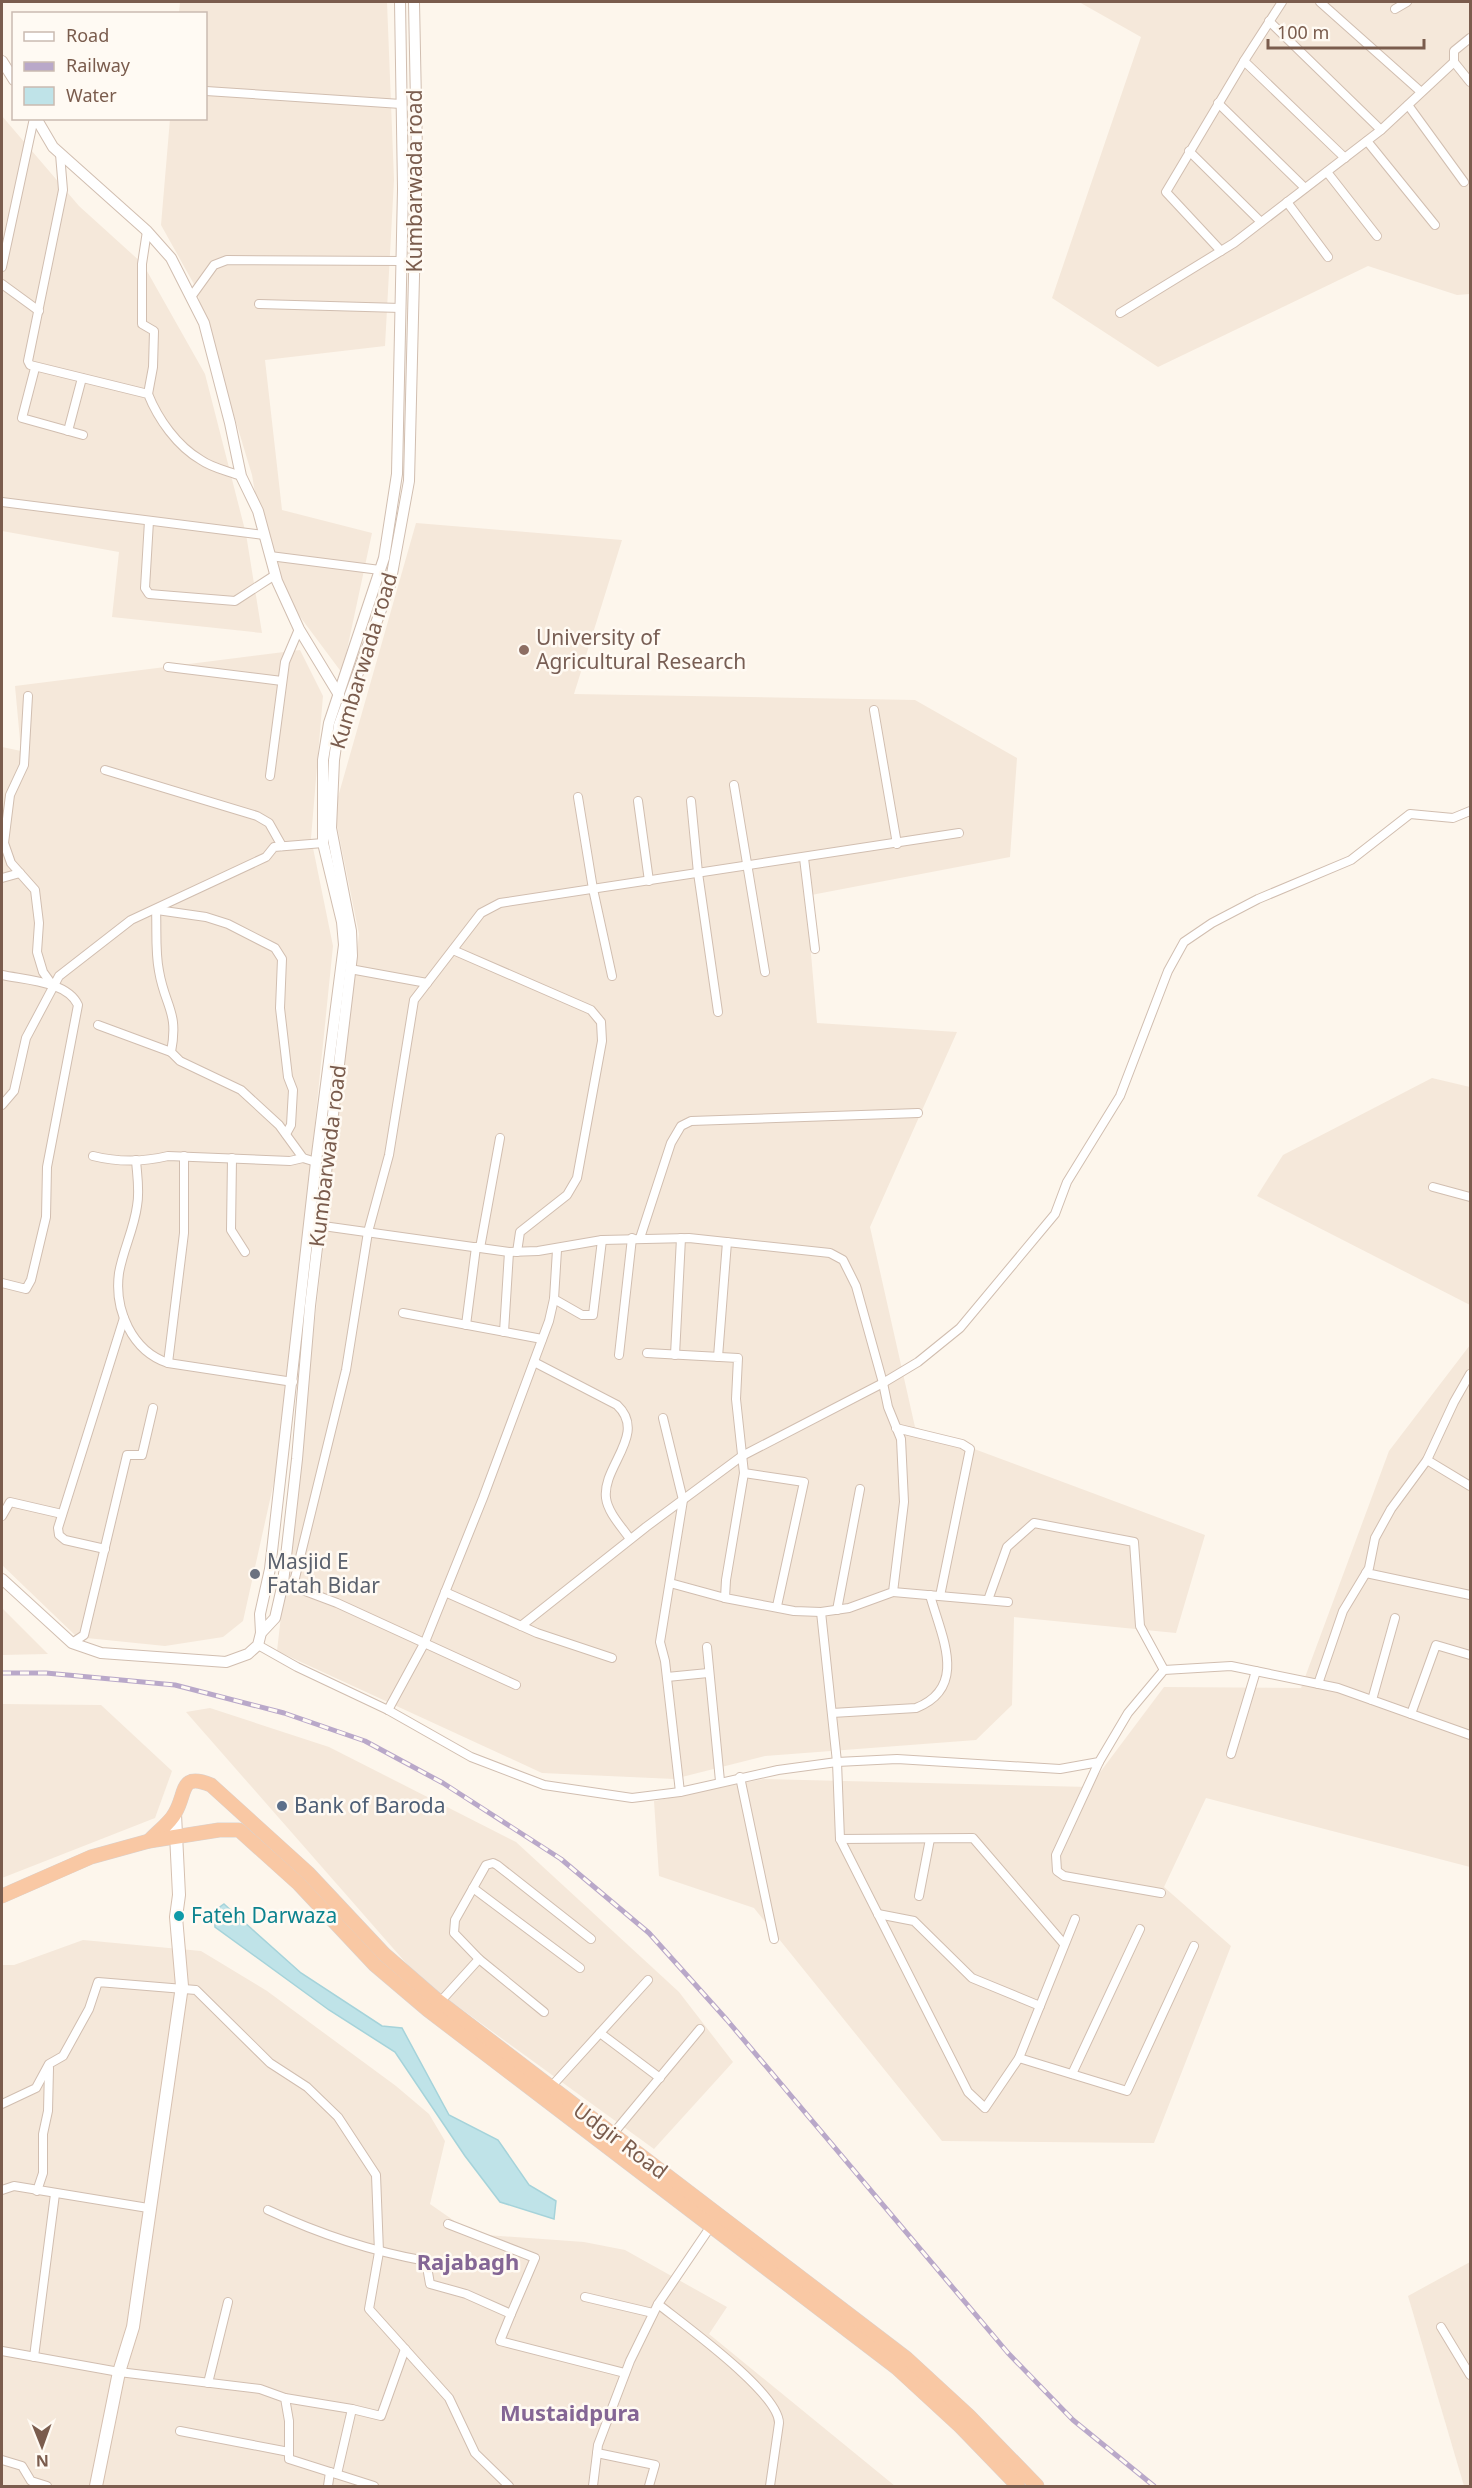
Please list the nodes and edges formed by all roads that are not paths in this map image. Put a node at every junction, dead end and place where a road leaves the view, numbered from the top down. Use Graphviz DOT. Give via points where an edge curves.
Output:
graph roads {
  1 [pos="400,2"];
  2 [pos="414,2"];
  3 [pos="1282,2"];
  4 [pos="1320,2"];
  5 [pos="1407,2"];
  6 [pos="1395,9"];
  7 [pos="1269,21"];
  8 [pos="1470,38"];
  9 [pos="2,61"];
  10 [pos="1244,62"];
  11 [pos="1455,62"];
  12 [pos="12,77"];
  13 [pos="1470,82"];
  14 [pos="207,91"];
  15 [pos="1420,91"];
  16 [pos="1218,103"];
  17 [pos="401,104"];
  18 [pos="1408,105"];
  19 [pos="35,120"];
  20 [pos="36,120"];
  21 [pos="1381,130"];
  22 [pos="1367,141"];
  23 [pos="1190,151"];
  24 [pos="60,154"];
  25 [pos="1344,158"];
  26 [pos="1327,172"];
  27 [pos="1464,182"];
  28 [pos="1305,188"];
  29 [pos="1287,202"];
  30 [pos="1261,222"];
  31 [pos="1435,225"];
  32 [pos="147,231"];
  33 [pos="1377,236"];
  34 [pos="1221,250"];
  35 [pos="1328,257"];
  36 [pos="402,261"];
  37 [pos="2,267"];
  38 [pos="2,284"];
  39 [pos="191,297"];
  40 [pos="259,304"];
  41 [pos="401,308"];
  42 [pos="39,311"];
  43 [pos="1120,313"];
  44 [pos="34,368"];
  45 [pos="82,378"];
  46 [pos="148,394"];
  47 [pos="68,432"];
  48 [pos="82,435"];
  49 [pos="241,476"];
  50 [pos="2,502"];
  51 [pos="149,520"];
  52 [pos="264,535"];
  53 [pos="270,556"];
  54 [pos="380,570"];
  55 [pos="275,575"];
  56 [pos="299,628"];
  57 [pos="168,667"];
  58 [pos="282,681"];
  59 [pos="339,695"];
  60 [pos="28,696"];
  61 [pos="874,710"];
  62 [pos="105,770"];
  63 [pos="270,776"];
  64 [pos="734,785"];
  65 [pos="578,797"];
  66 [pos="638,801"];
  67 [pos="691,801"];
  68 [pos="1470,811"];
  69 [pos="959,833"];
  70 [pos="323,843"];
  71 [pos="897,844"];
  72 [pos="282,846"];
  73 [pos="804,858"];
  74 [pos="748,866"];
  75 [pos="21,873"];
  76 [pos="698,873"];
  77 [pos="2,878"];
  78 [pos="649,881"];
  79 [pos="593,889"];
  80 [pos="156,910"];
  81 [pos="453,950"];
  82 [pos="815,950"];
  83 [pos="350,969"];
  84 [pos="765,972"];
  85 [pos="2,975"];
  86 [pos="612,976"];
  87 [pos="427,983"];
  88 [pos="54,986"];
  89 [pos="718,1012"];
  90 [pos="98,1025"];
  91 [pos="171,1052"];
  92 [pos="2,1105"];
  93 [pos="918,1113"];
  94 [pos="286,1134"];
  95 [pos="500,1138"];
  96 [pos="93,1156"];
  97 [pos="184,1156"];
  98 [pos="232,1158"];
  99 [pos="303,1158"];
  100 [pos="136,1160"];
  101 [pos="316,1162"];
  102 [pos="1433,1187"];
  103 [pos="1470,1197"];
  104 [pos="315,1225"];
  105 [pos="368,1232"];
  106 [pos="636,1238"];
  107 [pos="681,1238"];
  108 [pos="602,1240"];
  109 [pos="728,1242"];
  110 [pos="478,1247"];
  111 [pos="557,1250"];
  112 [pos="245,1252"];
  113 [pos="513,1252"];
  114 [pos="2,1282"];
  115 [pos="554,1299"];
  116 [pos="403,1313"];
  117 [pos="124,1317"];
  118 [pos="466,1325"];
  119 [pos="504,1332"];
  120 [pos="542,1340"];
  121 [pos="646,1353"];
  122 [pos="619,1355"];
  123 [pos="675,1355"];
  124 [pos="718,1357"];
  125 [pos="534,1362"];
  126 [pos="168,1363"];
  127 [pos="1470,1374"];
  128 [pos="293,1382"];
  129 [pos="883,1383"];
  130 [pos="153,1408"];
  131 [pos="663,1418"];
  132 [pos="896,1428"];
  133 [pos="742,1456"];
  134 [pos="1427,1460"];
  135 [pos="744,1473"];
  136 [pos="1470,1486"];
  137 [pos="860,1489"];
  138 [pos="683,1500"];
  139 [pos="62,1514"];
  140 [pos="2,1516"];
  141 [pos="630,1539"];
  142 [pos="105,1549"];
  143 [pos="1366,1573"];
  144 [pos="2,1579"];
  145 [pos="670,1583"];
  146 [pos="288,1585"];
  147 [pos="445,1592"];
  148 [pos="893,1592"];
  149 [pos="930,1595"];
  150 [pos="1470,1595"];
  151 [pos="940,1596"];
  152 [pos="725,1598"];
  153 [pos="988,1600"];
  154 [pos="1008,1602"];
  155 [pos="777,1606"];
  156 [pos="837,1610"];
  157 [pos="821,1612"];
  158 [pos="1395,1618"];
  159 [pos="521,1626"];
  160 [pos="261,1633"];
  161 [pos="425,1642"];
  162 [pos="72,1643"];
  163 [pos="258,1645"];
  164 [pos="707,1647"];
  165 [pos="1470,1655"];
  166 [pos="612,1658"];
  167 [pos="1164,1670"];
  168 [pos="1256,1671"];
  169 [pos="708,1673"];
  170 [pos="667,1677"];
  171 [pos="1318,1684"];
  172 [pos="516,1685"];
  173 [pos="1372,1700"];
  174 [pos="388,1710"];
  175 [pos="832,1713"];
  176 [pos="1411,1714"];
  177 [pos="1470,1735"];
  178 [pos="1231,1754"];
  179 [pos="837,1762"];
  180 [pos="1099,1762"];
  181 [pos="740,1777"];
  182 [pos="720,1781"];
  183 [pos="680,1792"];
  184 [pos="175,1814"];
  185 [pos="176,1838"];
  186 [pos="840,1839"];
  187 [pos="930,1839"];
  188 [pos="148,1841"];
  189 [pos="473,1888"];
  190 [pos="1161,1893"];
  191 [pos="2,1896"];
  192 [pos="919,1896"];
  193 [pos="878,1914"];
  194 [pos="1075,1920"];
  195 [pos="1140,1929"];
  196 [pos="591,1939"];
  197 [pos="774,1939"];
  198 [pos="1064,1944"];
  199 [pos="1194,1946"];
  200 [pos="479,1959"];
  201 [pos="580,1968"];
  202 [pos="648,1980"];
  203 [pos="182,1986"];
  204 [pos="440,2002"];
  205 [pos="1040,2006"];
  206 [pos="544,2012"];
  207 [pos="700,2029"];
  208 [pos="600,2033"];
  209 [pos="1019,2058"];
  210 [pos="49,2064"];
  211 [pos="1072,2074"];
  212 [pos="660,2078"];
  213 [pos="550,2088"];
  214 [pos="2,2104"];
  215 [pos="612,2135"];
  216 [pos="2,2190"];
  217 [pos="37,2191"];
  218 [pos="55,2194"];
  219 [pos="148,2208"];
  220 [pos="268,2210"];
  221 [pos="719,2216"];
  222 [pos="447,2224"];
  223 [pos="709,2227"];
  224 [pos="378,2252"];
  225 [pos="585,2298"];
  226 [pos="228,2302"];
  227 [pos="658,2304"];
  228 [pos="653,2313"];
  229 [pos="511,2314"];
  230 [pos="1441,2327"];
  231 [pos="405,2349"];
  232 [pos="2,2351"];
  233 [pos="34,2357"];
  234 [pos="119,2372"];
  235 [pos="625,2373"];
  236 [pos="1470,2375"];
  237 [pos="208,2383"];
  238 [pos="285,2397"];
  239 [pos="352,2409"];
  240 [pos="180,2431"];
  241 [pos="289,2452"];
  242 [pos="597,2453"];
  243 [pos="2,2460"];
  244 [pos="333,2473"];
  245 [pos="47,2487"];
  246 [pos="96,2487"];
  247 [pos="328,2487"];
  248 [pos="374,2487"];
  249 [pos="509,2487"];
  250 [pos="593,2487"];
  251 [pos="649,2487"];
  252 [pos="770,2487"];
  253 [pos="1018,2487"];
  254 [pos="1037,2487"];
  1 -- 17 [label="street, Kumbarwada road"];
  2 -- 83 [label="street, Kumbarwada road" via="417,154 409,481 390,585 339,725 334,759 331,828 352,940"];
  3 -- 7 [label="street"];
  4 -- 15 [label="street"];
  5 -- 6 [label="street"];
  7 -- 10 [label="street"];
  7 -- 21 [label="street"];
  8 -- 11 [label="street" via="1454,51"];
  9 -- 12 [label="street"];
  10 -- 16 [label="street"];
  10 -- 25 [label="street"];
  11 -- 13 [label="street"];
  11 -- 15 [label="street"];
  14 -- 17 [label="street"];
  15 -- 18 [label="street"];
  16 -- 23 [label="street"];
  16 -- 28 [label="street"];
  17 -- 36 [label="street, Kumbarwada road"];
  18 -- 21 [label="street"];
  18 -- 27 [label="street"];
  19 -- 37 [label="street"];
  20 -- 24 [label="street"];
  21 -- 22 [label="street"];
  22 -- 25 [label="street"];
  22 -- 31 [label="street"];
  23 -- 30 [label="street"];
  23 -- 34 [label="street" via="1166,192"];
  24 -- 32 [label="street"];
  24 -- 42 [label="street" via="63,190"];
  25 -- 26 [label="street"];
  26 -- 28 [label="street"];
  26 -- 33 [label="street"];
  28 -- 29 [label="street"];
  29 -- 30 [label="street"];
  29 -- 35 [label="street"];
  30 -- 34 [label="street"];
  32 -- 39 [label="street" via="171,258"];
  32 -- 46 [label="street" via="142,264 142,324 154,331"];
  34 -- 43 [label="street"];
  36 -- 39 [label="street" via="227,260 214,265"];
  36 -- 41 [label="street, Kumbarwada road"];
  38 -- 42 [label="street"];
  39 -- 49 [label="street" via="204,323"];
  40 -- 41 [label="street"];
  41 -- 54 [label="street, Kumbarwada road" via="397,474"];
  42 -- 44 [label="street" via="28,361"];
  44 -- 45 [label="street"];
  44 -- 47 [label="street" via="22,418"];
  45 -- 46 [label="street"];
  45 -- 47 [label="street"];
  46 -- 49 [label="street" via="174,439 201,461"];
  47 -- 48 [label="street"];
  49 -- 52 [label="street" via="258,511"];
  50 -- 51 [label="street"];
  51 -- 52 [label="street"];
  51 -- 55 [label="street" via="148,594 235,602"];
  52 -- 53 [label="street"];
  53 -- 54 [label="street"];
  53 -- 55 [label="street"];
  54 -- 59 [label="street, Kumbarwada road"];
  55 -- 56 [label="street"];
  56 -- 58 [label="street" via="286,657"];
  56 -- 59 [label="street"];
  57 -- 58 [label="street"];
  58 -- 63 [label="street"];
  59 -- 70 [label="street, Kumbarwada road" via="329,723 323,760"];
  60 -- 75 [label="street" via="24,765 10,795 4,843 8,858"];
  61 -- 71 [label="street"];
  62 -- 72 [label="street" via="257,816 269,823"];
  64 -- 74 [label="street"];
  65 -- 79 [label="street"];
  66 -- 78 [label="street"];
  67 -- 76 [label="street"];
  68 -- 129 [label="street" via="1453,818 1409,814 1351,860 1258,899 1184,942 1167,971 1120,1096 1067,1182 1056,1214 960,1328 918,1362"];
  69 -- 71 [label="street"];
  70 -- 72 [label="street"];
  70 -- 101 [label="street, Kumbarwada road" via="344,938"];
  71 -- 73 [label="street"];
  72 -- 80 [label="street"];
  73 -- 74 [label="street"];
  73 -- 82 [label="street"];
  74 -- 76 [label="street"];
  74 -- 84 [label="street"];
  75 -- 77 [label="street"];
  75 -- 88 [label="street" via="37,896 37,952 43,972"];
  76 -- 78 [label="street"];
  76 -- 89 [label="street"];
  78 -- 79 [label="street"];
  79 -- 81 [label="street" via="493,905 481,913"];
  79 -- 86 [label="street"];
  80 -- 88 [label="street" via="120,927 59,976"];
  80 -- 91 [label="street" via="159,972 174,1016"];
  80 -- 94 [label="street" via="213,919 275,948 282,959 280,1008 293,1090 291,1125"];
  81 -- 87 [label="street"];
  81 -- 113 [label="street" via="591,1010 601,1022 602,1041 577,1178 567,1196 520,1232"];
  83 -- 87 [label="street"];
  83 -- 104 [label="street, Kumbarwada road"];
  85 -- 88 [label="street"];
  87 -- 105 [label="street" via="414,1000 389,1155"];
  88 -- 92 [label="street" via="26,1038 14,1090"];
  88 -- 114 [label="street" via="74,998 78,1005 47,1167 46,1217 29,1285 26,1289"];
  90 -- 91 [label="street"];
  91 -- 94 [label="street" via="180,1061 241,1090"];
  93 -- 106 [label="street" via="691,1121 675,1134"];
  94 -- 99 [label="street"];
  95 -- 110 [label="street"];
  96 -- 100 [label="street"];
  97 -- 98 [label="street"];
  97 -- 100 [label="street"];
  97 -- 126 [label="street" via="184,1233"];
  98 -- 99 [label="street"];
  98 -- 112 [label="street" via="231,1230"];
  99 -- 101 [label="street"];
  100 -- 117 [label="street" via="138,1204 119,1281"];
  101 -- 104 [label="street, Kumbarwada road"];
  102 -- 103 [label="street"];
  104 -- 105 [label="street"];
  104 -- 128 [label="street, Kumbarwada road"];
  104 -- 146 [label="street, Kumbarwada road"];
  105 -- 110 [label="street"];
  105 -- 146 [label="street" via="346,1370"];
  106 -- 107 [label="street"];
  106 -- 108 [label="street"];
  106 -- 122 [label="street"];
  107 -- 109 [label="street"];
  107 -- 123 [label="street"];
  108 -- 111 [label="street"];
  108 -- 115 [label="street" via="593,1315 582,1315"];
  109 -- 124 [label="street"];
  109 -- 129 [label="street" via="830,1253 843,1260 855,1286"];
  110 -- 113 [label="street"];
  110 -- 118 [label="street"];
  111 -- 113 [label="street"];
  111 -- 115 [label="street"];
  113 -- 119 [label="street"];
  115 -- 120 [label="street"];
  116 -- 118 [label="street"];
  117 -- 126 [label="street" via="133,1338"];
  117 -- 139 [label="street"];
  118 -- 119 [label="street"];
  119 -- 120 [label="street"];
  120 -- 125 [label="street"];
  121 -- 123 [label="street"];
  123 -- 124 [label="street"];
  124 -- 133 [label="street" via="738,1358 736,1399"];
  125 -- 141 [label="street" via="617,1405 625,1414 628,1434 606,1499"];
  125 -- 147 [label="street"];
  126 -- 128 [label="street"];
  127 -- 134 [label="street"];
  128 -- 160 [label="street, Kumbarwada road" via="270,1569 260,1614"];
  129 -- 132 [label="street"];
  129 -- 133 [label="street"];
  130 -- 142 [label="street" via="142,1455 128,1455"];
  131 -- 138 [label="street"];
  132 -- 148 [label="street" via="904,1502"];
  132 -- 151 [label="street" via="970,1449"];
  133 -- 135 [label="street"];
  133 -- 138 [label="street"];
  134 -- 136 [label="street"];
  134 -- 143 [label="street" via="1375,1538"];
  135 -- 152 [label="street"];
  135 -- 155 [label="street" via="804,1482"];
  137 -- 156 [label="street"];
  138 -- 141 [label="street"];
  138 -- 145 [label="street"];
  139 -- 140 [label="street" via="10,1502"];
  139 -- 142 [label="street" via="58,1535"];
  141 -- 159 [label="street"];
  142 -- 162 [label="street" via="84,1635"];
  143 -- 150 [label="street"];
  143 -- 171 [label="street" via="1343,1611"];
  144 -- 162 [label="street"];
  145 -- 152 [label="street"];
  145 -- 170 [label="street" via="660,1642"];
  146 -- 160 [label="street, Kumbarwada road" via="275,1618"];
  146 -- 161 [label="street"];
  147 -- 159 [label="street"];
  147 -- 161 [label="street"];
  148 -- 149 [label="street"];
  148 -- 156 [label="street"];
  149 -- 151 [label="street"];
  149 -- 175 [label="street" via="948,1667 947,1681 940,1694 929,1703 909,1709"];
  151 -- 153 [label="street"];
  152 -- 155 [label="street"];
  153 -- 154 [label="street"];
  153 -- 167 [label="street" via="1007,1547 1034,1523 1134,1542 1140,1626"];
  155 -- 157 [label="street"];
  156 -- 157 [label="street"];
  157 -- 175 [label="street"];
  158 -- 173 [label="street"];
  159 -- 166 [label="street"];
  160 -- 163 [label="street, Kumbarwada road"];
  161 -- 172 [label="street"];
  161 -- 174 [label="street"];
  162 -- 163 [label="street" via="101,1653 226,1662 248,1654"];
  163 -- 174 [label="street"];
  164 -- 169 [label="street"];
  165 -- 176 [label="street" via="1436,1645"];
  167 -- 168 [label="street" via="1231,1666"];
  167 -- 180 [label="street" via="1128,1713"];
  168 -- 171 [label="street"];
  168 -- 178 [label="street"];
  169 -- 170 [label="street"];
  169 -- 182 [label="street"];
  170 -- 183 [label="street"];
  171 -- 173 [label="street"];
  173 -- 176 [label="street"];
  174 -- 183 [label="street" via="471,1757 544,1785 632,1798"];
  175 -- 179 [label="street"];
  176 -- 177 [label="street"];
  179 -- 180 [label="street" via="897,1759 1060,1769"];
  179 -- 181 [label="street"];
  179 -- 186 [label="street"];
  180 -- 190 [label="street" via="1056,1856 1057,1871 1064,1876"];
  181 -- 182 [label="street"];
  181 -- 197 [label="street"];
  182 -- 183 [label="street"];
  184 -- 185 [label="main road"];
  184 -- 188 [label="highway"];
  184 -- 204 [label="highway, Udgir Road" via="183,1788 189,1782 211,1785 308,1873 384,1954"];
  185 -- 188 [label="highway"];
  185 -- 203 [label="main road" via="176,1917"];
  185 -- 223 [label="highway, Udgir Road" via="229,1829 246,1835 299,1884 375,1965 428,2010"];
  186 -- 187 [label="street"];
  186 -- 193 [label="street"];
  187 -- 192 [label="street"];
  187 -- 198 [label="street" via="973,1838"];
  188 -- 191 [label="highway" via="91,1857"];
  189 -- 196 [label="street" via="486,1865 493,1863"];
  189 -- 200 [label="street" via="455,1920 454,1933"];
  189 -- 201 [label="street"];
  193 -- 205 [label="street" via="914,1921 972,1978"];
  193 -- 209 [label="street" via="968,2092 986,2108"];
  194 -- 198 [label="street"];
  195 -- 211 [label="street"];
  198 -- 205 [label="street"];
  199 -- 211 [label="street" via="1127,2091"];
  200 -- 204 [label="street"];
  200 -- 206 [label="street"];
  202 -- 208 [label="street"];
  203 -- 210 [label="street" via="98,1982 89,2009 63,2056"];
  203 -- 219 [label="main road"];
  203 -- 224 [label="street" via="196,1989 270,2063 307,2087 338,2117 376,2175"];
  204 -- 213 [label="highway, Udgir Road"];
  205 -- 209 [label="street"];
  207 -- 212 [label="street"];
  208 -- 212 [label="street"];
  208 -- 213 [label="street"];
  209 -- 211 [label="street"];
  210 -- 214 [label="street" via="36,2088"];
  210 -- 217 [label="street" via="43,2174"];
  212 -- 215 [label="street"];
  213 -- 215 [label="highway, Udgir Road"];
  215 -- 221 [label="highway, Udgir Road"];
  216 -- 217 [label="street" via="14,2186"];
  217 -- 218 [label="street"];
  218 -- 219 [label="street"];
  218 -- 233 [label="street"];
  219 -- 234 [label="main road" via="133,2327"];
  220 -- 224 [label="street" via="306,2228"];
  221 -- 223 [label="street"];
  221 -- 254 [label="highway, Udgir Road" via="906,2358"];
  222 -- 229 [label="street" via="535,2258"];
  223 -- 227 [label="street"];
  223 -- 253 [label="highway, Udgir Road" via="897,2368"];
  224 -- 229 [label="street" via="426,2261 430,2284 466,2294"];
  224 -- 231 [label="street" via="369,2309"];
  225 -- 228 [label="street"];
  226 -- 237 [label="street"];
  227 -- 228 [label="street"];
  227 -- 252 [label="street" via="736,2366 778,2413"];
  228 -- 235 [label="street"];
  229 -- 235 [label="street" via="500,2341"];
  230 -- 236 [label="street"];
  231 -- 239 [label="street" via="381,2416"];
  231 -- 249 [label="street" via="449,2398 475,2452"];
  232 -- 233 [label="street"];
  233 -- 234 [label="street"];
  234 -- 237 [label="street"];
  234 -- 246 [label="main road"];
  235 -- 242 [label="street"];
  237 -- 238 [label="street" via="260,2389"];
  238 -- 239 [label="street"];
  238 -- 241 [label="street"];
  239 -- 244 [label="street"];
  240 -- 241 [label="street"];
  241 -- 244 [label="street" via="289,2459"];
  242 -- 250 [label="street"];
  242 -- 251 [label="street" via="655,2465"];
  243 -- 245 [label="street" via="22,2466 32,2481"];
  244 -- 247 [label="street"];
  244 -- 248 [label="street"];
}
